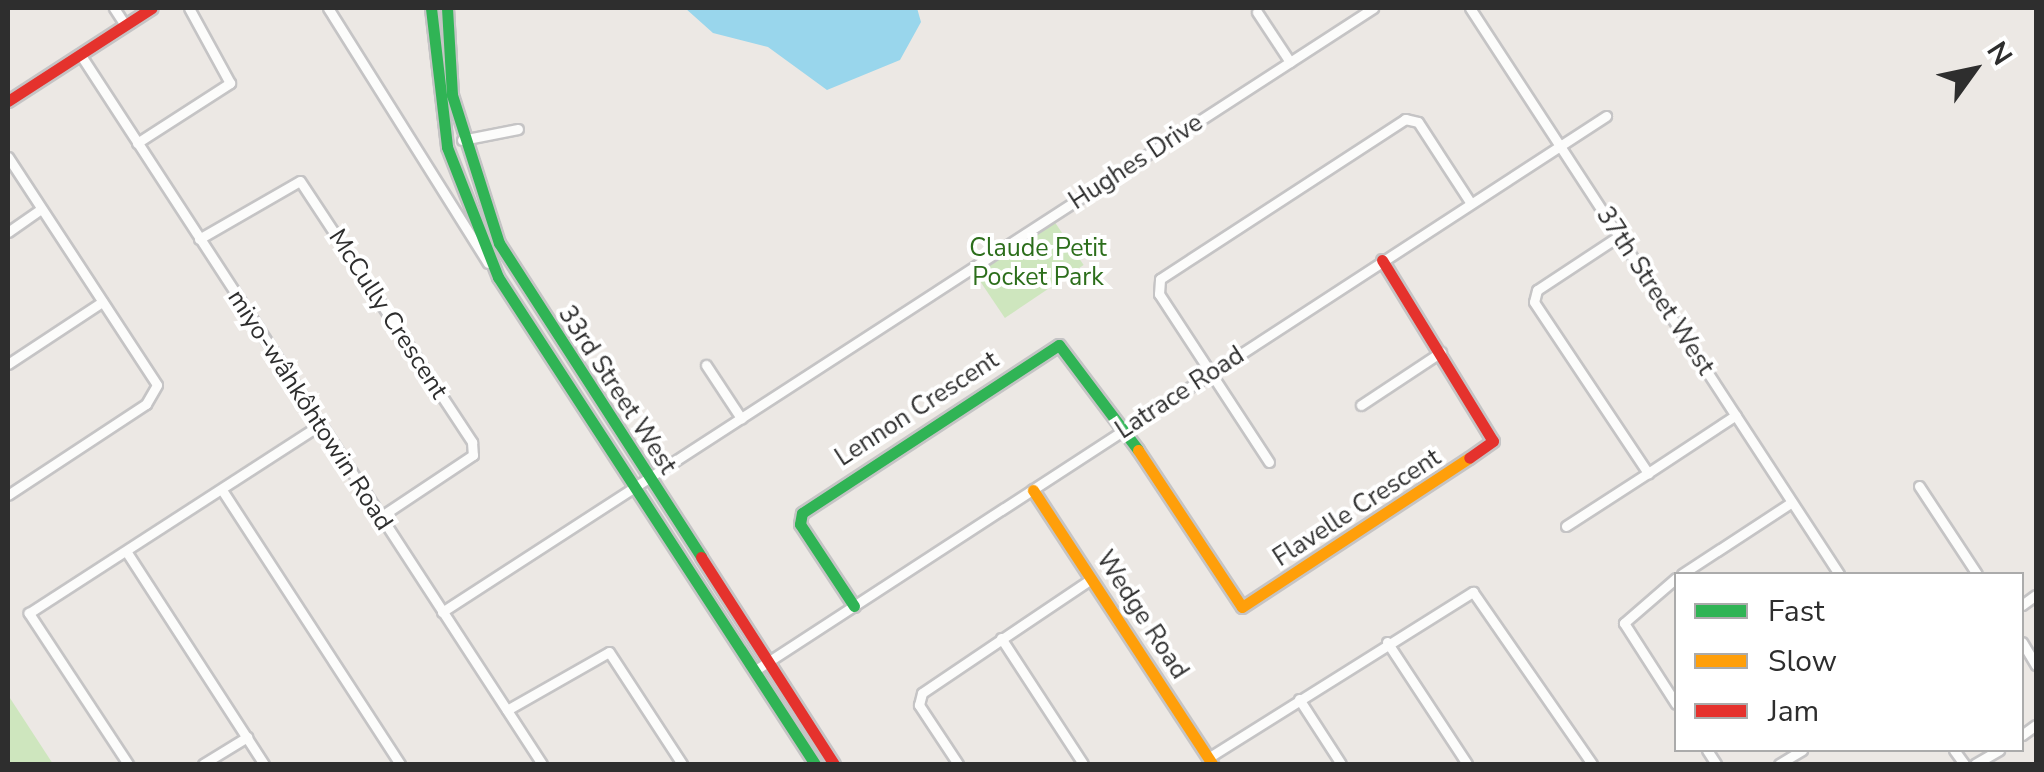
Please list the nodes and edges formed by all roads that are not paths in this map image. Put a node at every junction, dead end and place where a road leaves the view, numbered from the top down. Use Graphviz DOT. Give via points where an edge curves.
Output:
graph roads {
  1 [pos="114,8"];
  2 [pos="152,8"];
  3 [pos="189,8"];
  4 [pos="328,8"];
  5 [pos="431,8"];
  6 [pos="447,8"];
  7 [pos="1373,8"];
  8 [pos="1470,8"];
  9 [pos="1258,12"];
  10 [pos="125,24"];
  11 [pos="80,54"];
  12 [pos="1290,62"];
  13 [pos="8,101"];
  14 [pos="1606,116"];
  15 [pos="518,128"];
  16 [pos="462,140"];
  17 [pos="137,143"];
  18 [pos="1560,145"];
  19 [pos="8,157"];
  20 [pos="1470,202"];
  21 [pos="41,210"];
  22 [pos="8,232"];
  23 [pos="1619,236"];
  24 [pos="199,239"];
  25 [pos="1382,260"];
  26 [pos="498,277"];
  27 [pos="102,302"];
  28 [pos="1442,352"];
  29 [pos="8,364"];
  30 [pos="706,364"];
  31 [pos="1210,374"];
  32 [pos="1362,405"];
  33 [pos="1736,415"];
  34 [pos="741,418"];
  35 [pos="320,425"];
  36 [pos="1124,430"];
  37 [pos="1268,462"];
  38 [pos="1648,472"];
  39 [pos="642,482"];
  40 [pos="1920,486"];
  41 [pos="222,490"];
  42 [pos="1033,490"];
  43 [pos="8,494"];
  44 [pos="1792,502"];
  45 [pos="380,517"];
  46 [pos="1566,526"];
  47 [pos="126,551"];
  48 [pos="1685,572"];
  49 [pos="1838,572"];
  50 [pos="1976,572"];
  51 [pos="1092,579"];
  52 [pos="1674,580"];
  53 [pos="854,606"];
  54 [pos="442,612"];
  55 [pos="1001,638"];
  56 [pos="1387,642"];
  57 [pos="767,662"];
  58 [pos="754,671"];
  59 [pos="1299,699"];
  60 [pos="1674,701"];
  61 [pos="507,710"];
  62 [pos="246,737"];
  63 [pos="1210,761"];
  64 [pos="128,764"];
  65 [pos="204,764"];
  66 [pos="264,764"];
  67 [pos="400,764"];
  68 [pos="542,764"];
  69 [pos="682,764"];
  70 [pos="815,764"];
  71 [pos="834,764"];
  72 [pos="958,764"];
  73 [pos="1084,764"];
  74 [pos="1342,764"];
  75 [pos="1467,764"];
  76 [pos="1592,764"];
  1 -- 10 [label="street"];
  2 -- 10 [label="street"];
  3 -- 17 [label="street" via="230,83"];
  4 -- 26 [label="street, 33rd Street West"];
  5 -- 26 [label="street, 33rd Street West" via="447,147"];
  6 -- 16 [label="street, 33rd Street West"];
  7 -- 12 [label="street, Hughes Drive"];
  8 -- 18 [label="street, 37th Street West"];
  9 -- 12 [label="street"];
  10 -- 11 [label="street"];
  11 -- 13 [label="street"];
  11 -- 17 [label="street, miyo-wâhkôhtowin Road"];
  12 -- 34 [label="street, Hughes Drive"];
  14 -- 18 [label="street, Latrace Road"];
  15 -- 16 [label="street"];
  16 -- 39 [label="street, 33rd Street West" via="514,272"];
  17 -- 24 [label="street, miyo-wâhkôhtowin Road"];
  18 -- 20 [label="street, Latrace Road"];
  18 -- 23 [label="street, 37th Street West"];
  19 -- 21 [label="street"];
  20 -- 25 [label="street, Latrace Road"];
  20 -- 31 [label="street" via="1418,122 1405,119 1163,275 1159,294"];
  21 -- 22 [label="street"];
  21 -- 27 [label="street"];
  23 -- 33 [label="street, 37th Street West"];
  23 -- 38 [label="street" via="1538,290 1534,302"];
  24 -- 35 [label="street, miyo-wâhkôhtowin Road"];
  24 -- 45 [label="street, McCully Crescent" via="300,180 472,442 473,455"];
  25 -- 28 [label="street, Flavelle Crescent"];
  25 -- 31 [label="street, Latrace Road"];
  26 -- 39 [label="street, 33rd Street West"];
  27 -- 29 [label="street"];
  27 -- 43 [label="street" via="157,385 152,398"];
  28 -- 32 [label="street"];
  28 -- 36 [label="street, Flavelle Crescent" via="1491,426 1491,446 1248,606 1236,604"];
  30 -- 34 [label="street"];
  31 -- 36 [label="street, Latrace Road"];
  31 -- 37 [label="street"];
  33 -- 38 [label="street"];
  33 -- 44 [label="street, 37th Street West"];
  34 -- 39 [label="street, Hughes Drive"];
  35 -- 41 [label="street"];
  35 -- 45 [label="street, miyo-wâhkôhtowin Road"];
  36 -- 42 [label="street, Latrace Road"];
  36 -- 53 [label="street, Lennon Crescent" via="1074,354 1053,346 802,514 800,524"];
  38 -- 46 [label="street"];
  39 -- 54 [label="street, Hughes Drive"];
  39 -- 57 [label="street, 33rd Street West"];
  39 -- 58 [label="street, 33rd Street West"];
  40 -- 50 [label="street"];
  41 -- 47 [label="street"];
  41 -- 67 [label="street"];
  42 -- 51 [label="street, Wedge Road"];
  42 -- 53 [label="street, Latrace Road"];
  44 -- 48 [label="street"];
  44 -- 49 [label="street, 37th Street West"];
  45 -- 54 [label="street, miyo-wâhkôhtowin Road"];
  47 -- 62 [label="street"];
  47 -- 64 [label="street" via="28,613"];
  51 -- 55 [label="street"];
  51 -- 63 [label="street, Wedge Road"];
  52 -- 60 [label="street" via="1624,623"];
  53 -- 57 [label="street, Latrace Road"];
  54 -- 61 [label="street, miyo-wâhkôhtowin Road"];
  55 -- 72 [label="street" via="919,698"];
  55 -- 73 [label="street"];
  56 -- 59 [label="street"];
  56 -- 75 [label="street"];
  56 -- 76 [label="street" via="1473,592"];
  57 -- 58 [label="street, Latrace Road"];
  57 -- 71 [label="street, 33rd Street West"];
  58 -- 70 [label="street, 33rd Street West"];
  59 -- 63 [label="street"];
  59 -- 74 [label="street"];
  61 -- 68 [label="street, miyo-wâhkôhtowin Road"];
  61 -- 69 [label="street" via="609,652"];
  62 -- 65 [label="street"];
  62 -- 66 [label="street"];
}
